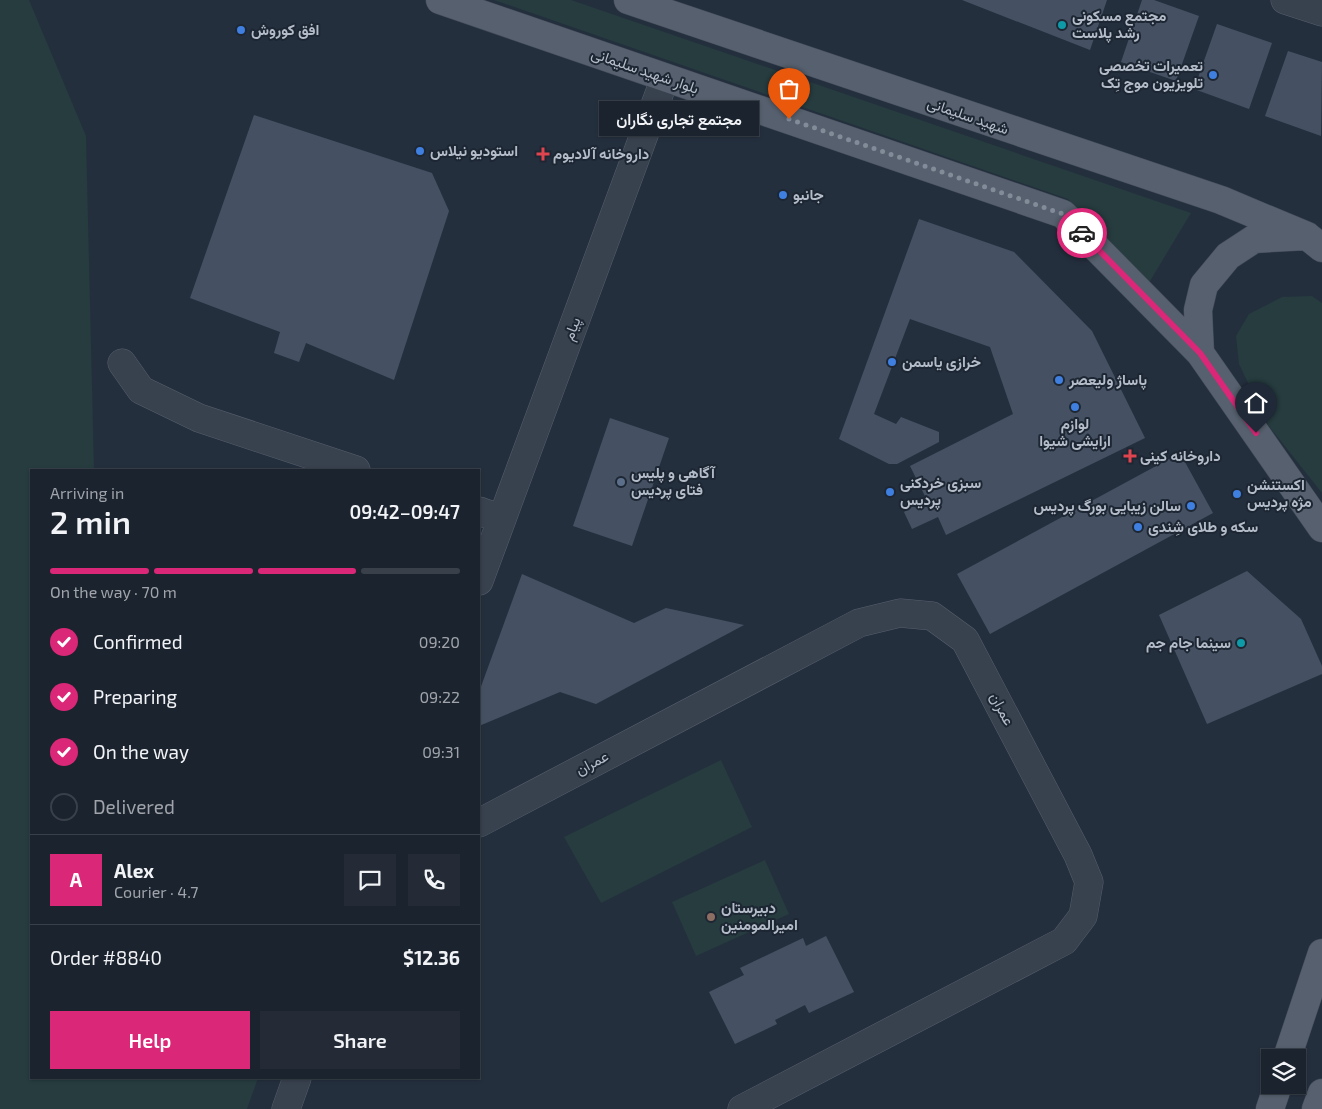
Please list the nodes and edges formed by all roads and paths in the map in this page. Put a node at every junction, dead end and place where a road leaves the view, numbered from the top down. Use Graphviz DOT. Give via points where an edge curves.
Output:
graph roads {
  1 [pos="440,0"];
  2 [pos="628,0"];
  3 [pos="1285,0"];
  4 [pos="1322,12"];
  5 [pos="665,78"];
  6 [pos="1314,242"];
  7 [pos="1200,353"];
  8 [pos="122,363"];
  9 [pos="353,469"];
  10 [pos="490,515"];
  11 [pos="1322,528"];
  12 [pos="480,575"];
  13 [pos="480,822"];
  14 [pos="1322,953"];
  15 [pos="1290,1049"];
  16 [pos="297,1079"];
  17 [pos="1322,1093"];
  18 [pos="1275,1094"];
  19 [pos="286,1109"];
  20 [pos="742,1109"];
  21 [pos="1270,1109"];
  22 [pos="1316,1109"];
  1 -- 5 [label="main road, بلوار شهید سلیمانی"];
  2 -- 6 [label="main road, شهید سلیمانی" via="1221,200"];
  3 -- 4 [label="street"];
  5 -- 7 [label="main road, بلوار شهید سلیمانی" via="1063,214"];
  5 -- 10 [label="street, پیام"];
  6 -- 7 [label="main road" via="1254,239 1228,256 1204,285 1198,310"];
  7 -- 11 [label="main road, بلوار شهید سلیمانی"];
  8 -- 9 [label="street" via="141,390 198,418"];
  10 -- 12 [label="street, پیام"];
  13 -- 20 [label="street, عمران" via="859,623 900,613 932,616 965,640 1078,855 1089,882 1083,916 1064,941"];
  14 -- 15 [label="main road"];
  16 -- 19 [label="street"];
  17 -- 22 [label="main road"];
  18 -- 21 [label="main road"];
}
